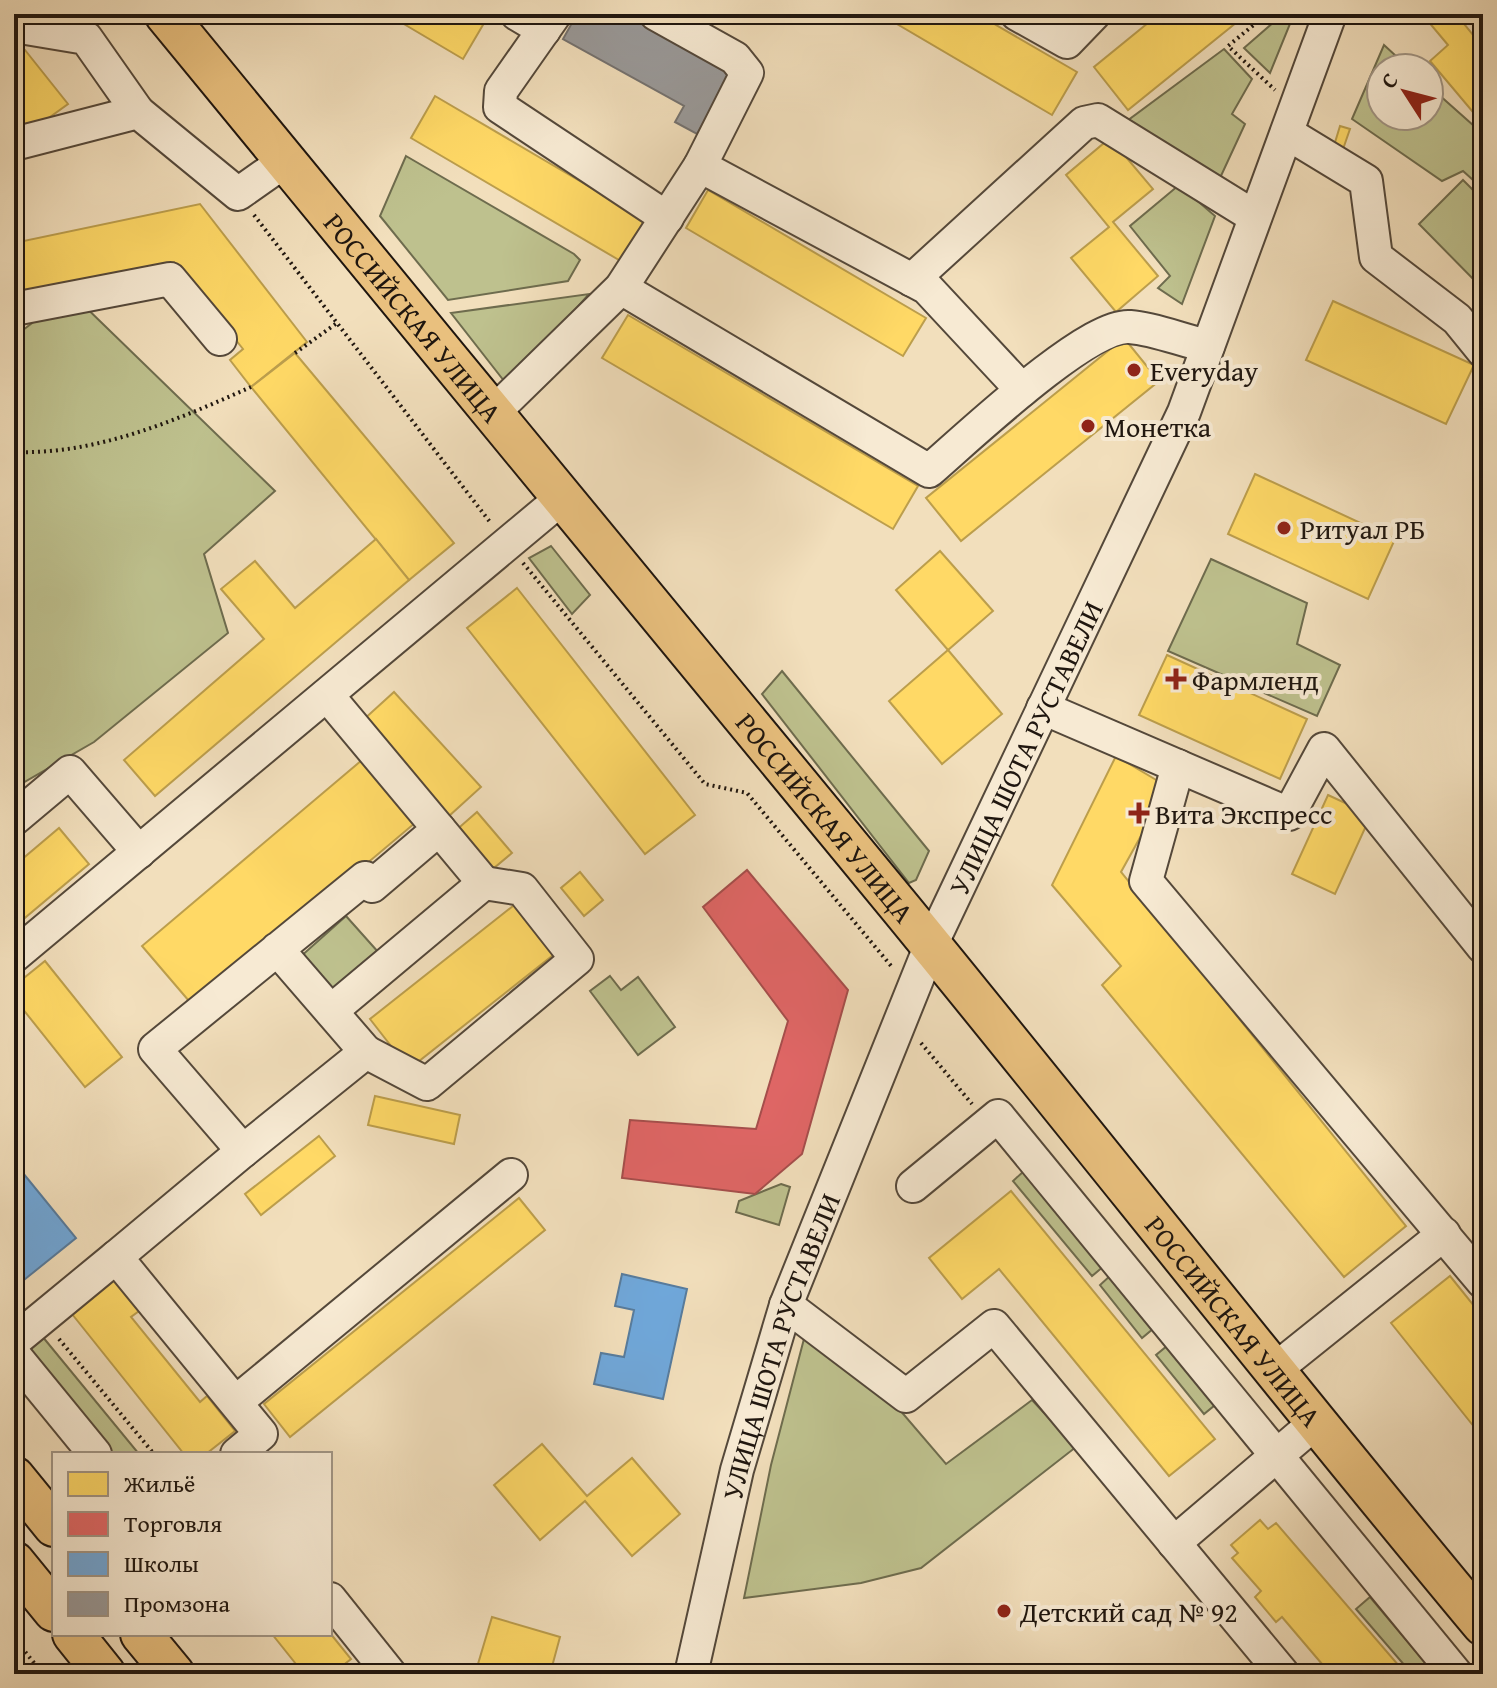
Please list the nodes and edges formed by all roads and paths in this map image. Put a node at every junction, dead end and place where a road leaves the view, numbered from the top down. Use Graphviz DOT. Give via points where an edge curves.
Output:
graph roads {
  1 [pos="165,14"];
  2 [pos="656,14"];
  3 [pos="1017,14"];
  4 [pos="1094,14"];
  5 [pos="1267,14"];
  6 [pos="1330,14"];
  7 [pos="538,19"];
  8 [pos="14,26"];
  9 [pos="1275,90"];
  10 [pos="138,112"];
  11 [pos="1287,133"];
  12 [pos="14,144"];
  13 [pos="285,161"];
  14 [pos="700,166"];
  15 [pos="238,194"];
  16 [pos="1255,217"];
  17 [pos="667,218"];
  18 [pos="912,280"];
  19 [pos="621,288"];
  20 [pos="14,309"];
  21 [pos="337,323"];
  22 [pos="220,339"];
  23 [pos="1208,346"];
  24 [pos="1483,351"];
  25 [pos="295,353"];
  26 [pos="251,387"];
  27 [pos="1022,390"];
  28 [pos="495,411"];
  29 [pos="14,452"];
  30 [pos="562,498"];
  31 [pos="507,544"];
  32 [pos="327,695"];
  33 [pos="1043,708"];
  34 [pos="1178,766"];
  35 [pos="14,819"];
  36 [pos="439,829"];
  37 [pos="139,852"];
  38 [pos="484,883"];
  39 [pos="930,947"];
  40 [pos="1483,947"];
  41 [pos="277,949"];
  42 [pos="14,956"];
  43 [pos="912,990"];
  44 [pos="331,1011"];
  45 [pos="918,1040"];
  46 [pos="366,1052"];
  47 [pos="989,1124"];
  48 [pos="243,1151"];
  49 [pos="511,1175"];
  50 [pos="913,1186"];
  51 [pos="1444,1234"];
  52 [pos="116,1257"];
  53 [pos="1483,1282"];
  54 [pos="786,1305"];
  55 [pos="42,1319"];
  56 [pos="14,1341"];
  57 [pos="14,1355"];
  58 [pos="1272,1372"];
  59 [pos="236,1402"];
  60 [pos="1315,1423"];
  61 [pos="93,1452"];
  62 [pos="152,1452"];
  63 [pos="239,1452"];
  64 [pos="1278,1457"];
  65 [pos="14,1477"];
  66 [pos="52,1524"];
  67 [pos="1174,1543"];
  68 [pos="14,1562"];
  69 [pos="332,1602"];
  70 [pos="52,1609"];
  71 [pos="1483,1625"];
  72 [pos="75,1636"];
  73 [pos="143,1636"];
  74 [pos="14,1638"];
  75 [pos="43,1674"];
  76 [pos="105,1674"];
  77 [pos="174,1674"];
  78 [pos="390,1674"];
  79 [pos="691,1674"];
  80 [pos="1283,1674"];
  81 [pos="1456,1674"];
  1 -- 13 [label="main road, РОССИЙСКАЯ УЛИЦА"];
  2 -- 14 [label="street" via="735,58 747,73"];
  3 -- 4 [label="street" via="1067,42"];
  5 -- 9 [label="path" via="1228,46"];
  6 -- 11 [label="street, УЛИЦА ШОТА РУСТАВЕЛИ"];
  7 -- 17 [label="street" via="501,91 500,107"];
  8 -- 10 [label="street" via="86,38"];
  10 -- 12 [label="street"];
  10 -- 15 [label="street"];
  11 -- 16 [label="street, УЛИЦА ШОТА РУСТАВЕЛИ"];
  11 -- 24 [label="street" via="1366,181 1376,257 1457,319"];
  13 -- 15 [label="street"];
  13 -- 28 [label="main road, РОССИЙСКАЯ УЛИЦА"];
  14 -- 17 [label="street"];
  14 -- 18 [label="street"];
  15 -- 21 [label="path"];
  16 -- 18 [label="street" via="1098,120 1084,123"];
  16 -- 23 [label="street, УЛИЦА ШОТА РУСТАВЕЛИ"];
  17 -- 19 [label="street"];
  18 -- 27 [label="street" via="927,288"];
  19 -- 27 [label="street" via="929,471"];
  19 -- 28 [label="street"];
  20 -- 22 [label="street" via="170,279"];
  21 -- 25 [label="path"];
  21 -- 31 [label="path"];
  23 -- 27 [label="street" via="1128,326 1096,335"];
  23 -- 33 [label="street, УЛИЦА ШОТА РУСТАВЕЛИ" via="1184,412"];
  26 -- 29 [label="path" via="169,423 53,454"];
  28 -- 30 [label="main road, РОССИЙСКАЯ УЛИЦА"];
  30 -- 31 [label="street"];
  30 -- 39 [label="main road, РОССИЙСКАЯ УЛИЦА"];
  31 -- 32 [label="street"];
  31 -- 43 [label="path" via="705,784 747,793"];
  32 -- 36 [label="street"];
  32 -- 37 [label="street"];
  33 -- 34 [label="street"];
  33 -- 39 [label="street, УЛИЦА ШОТА РУСТАВЕЛИ"];
  34 -- 40 [label="street" via="1289,814 1324,749"];
  34 -- 51 [label="street" via="1146,881"];
  35 -- 37 [label="street" via="70,772"];
  36 -- 38 [label="street"];
  36 -- 41 [label="street" via="372,886 365,878"];
  37 -- 42 [label="street"];
  38 -- 44 [label="street"];
  38 -- 46 [label="street" via="522,889 577,959 427,1084"];
  39 -- 43 [label="street, УЛИЦА ШОТА РУСТАВЕЛИ"];
  39 -- 58 [label="main road, РОССИЙСКАЯ УЛИЦА"];
  41 -- 44 [label="street"];
  41 -- 48 [label="street" via="155,1049"];
  43 -- 54 [label="street, УЛИЦА ШОТА РУСТАВЕЛИ"];
  44 -- 46 [label="street"];
  45 -- 47 [label="path"];
  46 -- 48 [label="street"];
  47 -- 50 [label="street"];
  47 -- 64 [label="street" via="998,1116"];
  48 -- 52 [label="street"];
  49 -- 59 [label="street"];
  51 -- 53 [label="street"];
  51 -- 58 [label="street"];
  52 -- 55 [label="street"];
  52 -- 59 [label="street"];
  54 -- 67 [label="street" via="906,1396 994,1326"];
  54 -- 79 [label="street, УЛИЦА ШОТА РУСТАВЕЛИ" via="737,1470"];
  55 -- 56 [label="street"];
  55 -- 62 [label="path"];
  57 -- 61 [label="street"];
  58 -- 60 [label="main road, РОССИЙСКАЯ УЛИЦА"];
  59 -- 63 [label="street" via="261,1434"];
  60 -- 64 [label="street"];
  60 -- 71 [label="main road, РОССИЙСКАЯ УЛИЦА"];
  64 -- 67 [label="street"];
  64 -- 81 [label="street"];
  65 -- 66 [label="main road"];
  67 -- 80 [label="street"];
  68 -- 70 [label="main road"];
  69 -- 78 [label="street"];
  72 -- 76 [label="main road"];
  73 -- 77 [label="main road"];
  74 -- 75 [label="path"];
}
